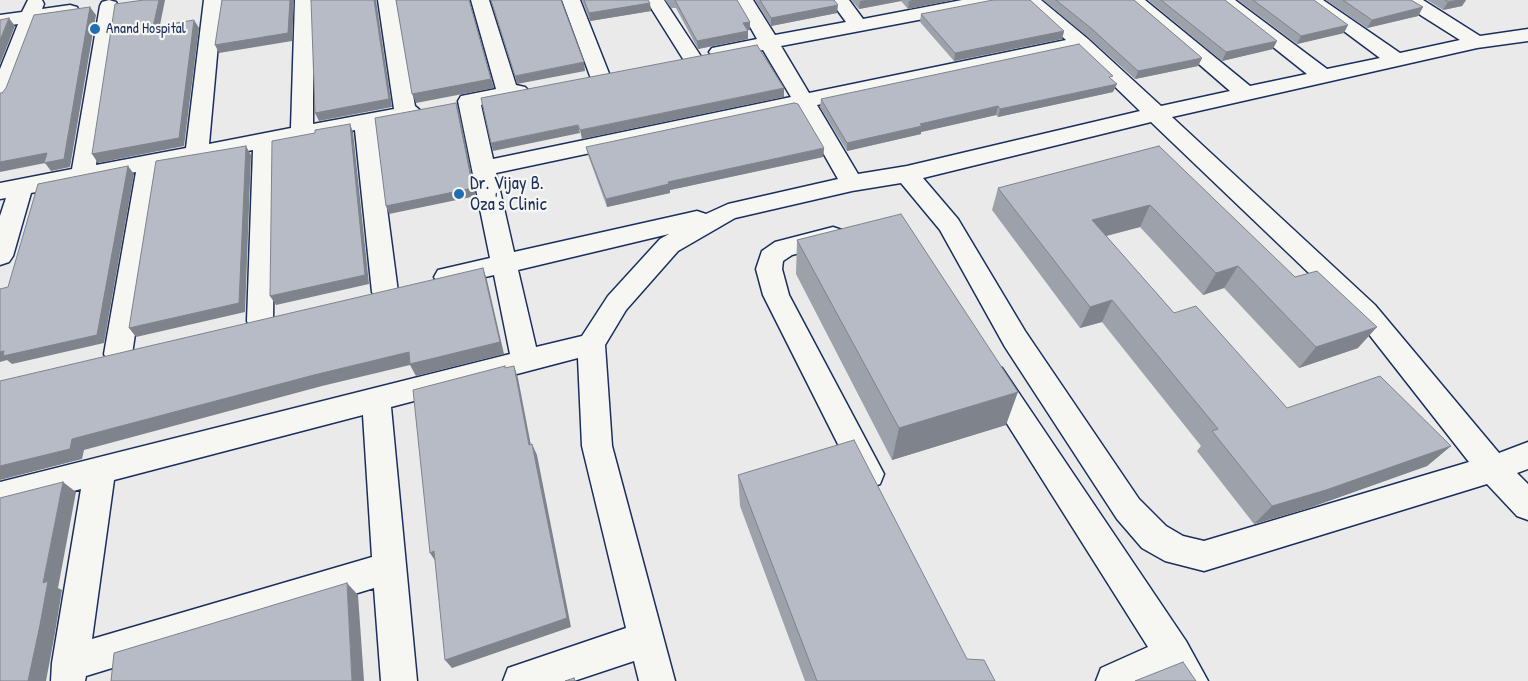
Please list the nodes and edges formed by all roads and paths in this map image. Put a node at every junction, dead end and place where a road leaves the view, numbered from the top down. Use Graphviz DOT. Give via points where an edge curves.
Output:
graph roads {
  1 [pos="213,0"];
  2 [pos="304,0"];
  3 [pos="386,0"];
  4 [pos="480,0"];
  5 [pos="572,0"];
  6 [pos="655,0"];
  7 [pos="744,0"];
  8 [pos="839,0"];
  9 [pos="992,0"];
  10 [pos="1030,0"];
  11 [pos="1134,0"];
  12 [pos="1222,0"];
  13 [pos="1311,0"];
  14 [pos="1410,0"];
  15 [pos="932,5"];
  16 [pos="33,9"];
  17 [pos="0,22"];
  18 [pos="859,26"];
  19 [pos="1528,35"];
  20 [pos="1477,42"];
  21 [pos="768,43"];
  22 [pos="1081,43"];
  23 [pos="1397,60"];
  24 [pos="600,76"];
  25 [pos="1324,77"];
  26 [pos="536,88"];
  27 [pos="508,93"];
  28 [pos="1248,95"];
  29 [pos="0,96"];
  30 [pos="802,101"];
  31 [pos="450,104"];
  32 [pos="405,113"];
  33 [pos="1156,114"];
  34 [pos="365,121"];
  35 [pos="302,133"];
  36 [pos="264,140"];
  37 [pos="197,153"];
  38 [pos="149,162"];
  39 [pos="483,168"];
  40 [pos="907,174"];
  41 [pos="83,175"];
  42 [pos="852,184"];
  43 [pos="10,189"];
  44 [pos="728,212"];
  45 [pos="855,230"];
  46 [pos="0,256"];
  47 [pos="504,264"];
  48 [pos="289,314"];
  49 [pos="260,321"];
  50 [pos="232,327"];
  51 [pos="591,344"];
  52 [pos="147,347"];
  53 [pos="118,354"];
  54 [pos="979,355"];
  55 [pos="91,360"];
  56 [pos="526,360"];
  57 [pos="376,399"];
  58 [pos="1528,455"];
  59 [pos="100,470"];
  60 [pos="1493,470"];
  61 [pos="0,496"];
  62 [pos="880,497"];
  63 [pos="1528,506"];
  64 [pos="390,568"];
  65 [pos="646,639"];
  66 [pos="1181,668"];
  67 [pos="69,672"];
  68 [pos="399,681"];
  69 [pos="521,681"];
  70 [pos="657,681"];
  71 [pos="1114,681"];
  1 -- 37 [label="street"];
  2 -- 35 [label="street"];
  3 -- 32 [label="street"];
  4 -- 27 [label="street"];
  5 -- 24 [label="street"];
  6 -- 21 [label="street" via="683,60"];
  7 -- 21 [label="street"];
  8 -- 18 [label="street"];
  9 -- 15 [label="street"];
  10 -- 22 [label="street"];
  11 -- 28 [label="street"];
  12 -- 25 [label="street"];
  13 -- 23 [label="street"];
  14 -- 20 [label="street"];
  15 -- 18 [label="street"];
  16 -- 17 [label="street"];
  16 -- 29 [label="street"];
  16 -- 41 [label="street" via="118,5"];
  18 -- 21 [label="street"];
  19 -- 20 [label="street"];
  20 -- 23 [label="street"];
  21 -- 30 [label="street"];
  22 -- 30 [label="street"];
  22 -- 33 [label="street"];
  23 -- 25 [label="street"];
  25 -- 28 [label="street"];
  26 -- 27 [label="street"];
  27 -- 31 [label="street"];
  28 -- 33 [label="street"];
  30 -- 39 [label="street"];
  30 -- 42 [label="street"];
  31 -- 32 [label="street"];
  31 -- 39 [label="street"];
  32 -- 34 [label="street"];
  33 -- 40 [label="street"];
  33 -- 60 [label="street" via="1366,312"];
  34 -- 35 [label="street"];
  34 -- 47 [label="street" via="375,294"];
  35 -- 36 [label="street"];
  36 -- 37 [label="street"];
  36 -- 49 [label="street"];
  37 -- 38 [label="street"];
  38 -- 41 [label="street"];
  38 -- 53 [label="street"];
  39 -- 47 [label="street"];
  40 -- 42 [label="street"];
  40 -- 60 [label="street" via="949,225 1015,339 1128,509 1154,536 1177,550 1204,556"];
  41 -- 43 [label="street"];
  42 -- 44 [label="street"];
  43 -- 46 [label="street"];
  44 -- 47 [label="street"];
  44 -- 51 [label="street" via="669,245 617,303"];
  45 -- 62 [label="street" via="784,248 771,257 769,269 776,295"];
  47 -- 56 [label="street"];
  48 -- 49 [label="street"];
  49 -- 50 [label="street"];
  51 -- 56 [label="street"];
  51 -- 65 [label="street" via="597,446"];
  52 -- 53 [label="street"];
  53 -- 55 [label="street"];
  54 -- 66 [label="street"];
  56 -- 57 [label="street"];
  57 -- 59 [label="street"];
  57 -- 64 [label="street"];
  58 -- 60 [label="street"];
  59 -- 61 [label="street"];
  59 -- 67 [label="street"];
  60 -- 63 [label="street"];
  64 -- 67 [label="street"];
  64 -- 68 [label="street"];
  65 -- 69 [label="street"];
  65 -- 70 [label="street"];
  66 -- 71 [label="street"];
}
